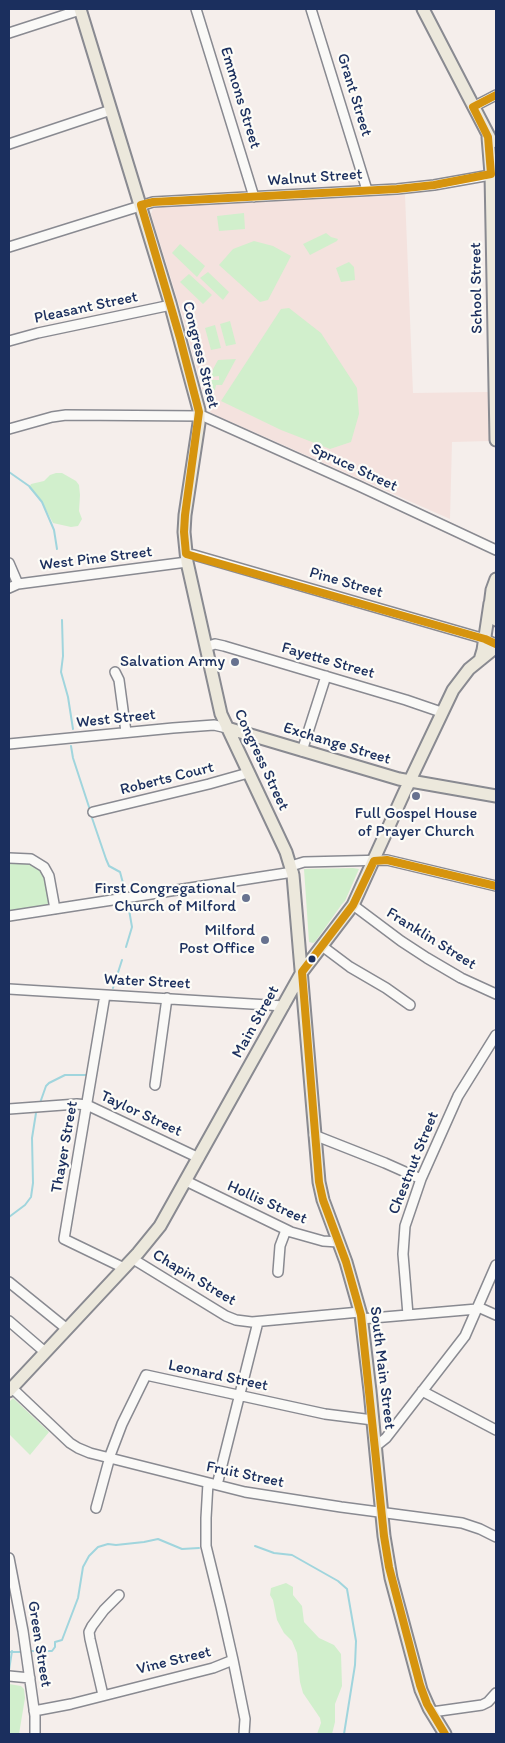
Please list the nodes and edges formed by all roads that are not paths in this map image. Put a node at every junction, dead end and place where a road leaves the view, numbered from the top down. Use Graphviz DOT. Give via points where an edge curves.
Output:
graph roads {
  1 [pos="80,9"];
  2 [pos="196,9"];
  3 [pos="310,9"];
  4 [pos="423,9"];
  5 [pos="9,33"];
  6 [pos="496,95"];
  7 [pos="472,107"];
  8 [pos="111,110"];
  9 [pos="488,137"];
  10 [pos="9,144"];
  11 [pos="496,150"];
  12 [pos="494,174"];
  13 [pos="368,190"];
  14 [pos="254,197"];
  15 [pos="140,205"];
  16 [pos="9,247"];
  17 [pos="171,305"];
  18 [pos="9,341"];
  19 [pos="199,416"];
  20 [pos="496,425"];
  21 [pos="9,430"];
  22 [pos="496,440"];
  23 [pos="496,550"];
  24 [pos="187,558"];
  25 [pos="9,563"];
  26 [pos="496,579"];
  27 [pos="18,584"];
  28 [pos="9,588"];
  29 [pos="490,603"];
  30 [pos="496,620"];
  31 [pos="485,639"];
  32 [pos="496,646"];
  33 [pos="206,647"];
  34 [pos="480,660"];
  35 [pos="115,672"];
  36 [pos="326,676"];
  37 [pos="441,712"];
  38 [pos="227,728"];
  39 [pos="126,732"];
  40 [pos="9,744"];
  41 [pos="302,750"];
  42 [pos="248,773"];
  43 [pos="409,781"];
  44 [pos="496,796"];
  45 [pos="93,812"];
  46 [pos="9,858"];
  47 [pos="374,861"];
  48 [pos="292,869"];
  49 [pos="496,886"];
  50 [pos="353,905"];
  51 [pos="55,909"];
  52 [pos="9,916"];
  53 [pos="322,946"];
  54 [pos="302,972"];
  55 [pos="9,989"];
  56 [pos="105,994"];
  57 [pos="496,994"];
  58 [pos="167,998"];
  59 [pos="410,1005"];
  60 [pos="284,1006"];
  61 [pos="496,1035"];
  62 [pos="155,1085"];
  63 [pos="87,1105"];
  64 [pos="9,1109"];
  65 [pos="314,1135"];
  66 [pos="199,1158"];
  67 [pos="420,1179"];
  68 [pos="186,1182"];
  69 [pos="286,1230"];
  70 [pos="338,1242"];
  71 [pos="133,1259"];
  72 [pos="496,1265"];
  73 [pos="124,1268"];
  74 [pos="278,1272"];
  75 [pos="9,1282"];
  76 [pos="478,1308"];
  77 [pos="361,1315"];
  78 [pos="408,1315"];
  79 [pos="496,1315"];
  80 [pos="9,1321"];
  81 [pos="258,1322"];
  82 [pos="67,1329"];
  83 [pos="45,1352"];
  84 [pos="10,1388"];
  85 [pos="422,1391"];
  86 [pos="240,1396"];
  87 [pos="373,1420"];
  88 [pos="496,1430"];
  89 [pos="376,1446"];
  90 [pos="110,1458"];
  91 [pos="213,1484"];
  92 [pos="96,1508"];
  93 [pos="382,1513"];
  94 [pos="496,1536"];
  95 [pos="9,1558"];
  96 [pos="118,1595"];
  97 [pos="232,1660"];
  98 [pos="9,1676"];
  99 [pos="30,1678"];
  100 [pos="496,1693"];
  101 [pos="103,1695"];
  102 [pos="34,1711"];
  103 [pos="432,1712"];
  104 [pos="35,1734"];
  105 [pos="244,1734"];
  106 [pos="445,1734"];
  1 -- 5 [label="street"];
  1 -- 8 [label="main road, Congress Street"];
  2 -- 14 [label="street, Emmons Street"];
  3 -- 13 [label="street, Grant Street"];
  4 -- 7 [label="main road"];
  6 -- 7 [label="street"];
  7 -- 9 [label="main road"];
  8 -- 10 [label="street"];
  8 -- 15 [label="main road, Congress Street"];
  9 -- 11 [label="main road"];
  9 -- 12 [label="main road, School Street"];
  12 -- 13 [label="street, Walnut Street" via="434,185"];
  12 -- 20 [label="main road, School Street"];
  13 -- 14 [label="street, Walnut Street"];
  14 -- 15 [label="street, Walnut Street"];
  15 -- 16 [label="street, Walnut Street"];
  15 -- 17 [label="main road, Congress Street"];
  17 -- 18 [label="street, Pleasant Street"];
  17 -- 19 [label="main road, Congress Street"];
  19 -- 21 [label="street" via="66,415"];
  19 -- 23 [label="street, Spruce Street"];
  19 -- 24 [label="main road, Congress Street" via="185,516"];
  20 -- 22 [label="main road, School Street"];
  24 -- 27 [label="street, West Pine Street"];
  24 -- 31 [label="street, Pine Street" via="194,555"];
  24 -- 33 [label="main road, Congress Street"];
  25 -- 27 [label="street"];
  26 -- 29 [label="main road"];
  27 -- 28 [label="street, West Pine Street"];
  29 -- 30 [label="main road"];
  29 -- 31 [label="main road"];
  31 -- 32 [label="street, Pine Street"];
  31 -- 34 [label="main road"];
  32 -- 34 [label="main road, Main Street"];
  33 -- 36 [label="street, Fayette Street" via="224,646"];
  33 -- 38 [label="main road, Congress Street"];
  34 -- 37 [label="main road, Main Street" via="457,683"];
  35 -- 39 [label="street"];
  36 -- 37 [label="street, Fayette Street"];
  36 -- 41 [label="street"];
  37 -- 43 [label="main road, Main Street"];
  38 -- 39 [label="street, West Street" via="214,725"];
  38 -- 41 [label="main road, Exchange Street"];
  38 -- 42 [label="main road, Congress Street"];
  39 -- 40 [label="street, West Street"];
  41 -- 43 [label="main road, Exchange Street"];
  42 -- 45 [label="street, Roberts Court"];
  42 -- 48 [label="main road, Congress Street"];
  43 -- 44 [label="main road, Exchange Street"];
  43 -- 47 [label="main road, Main Street"];
  46 -- 51 [label="street" via="32,859 44,867 49,876"];
  47 -- 48 [label="street" via="304,862"];
  47 -- 49 [label="street" via="387,860"];
  47 -- 50 [label="main road, Main Street"];
  48 -- 51 [label="street"];
  48 -- 54 [label="main road, Congress Street"];
  50 -- 53 [label="main road, Main Street"];
  50 -- 57 [label="street, Franklin Street" via="427,958"];
  51 -- 52 [label="street"];
  53 -- 54 [label="main road, Main Street"];
  53 -- 59 [label="street"];
  54 -- 60 [label="main road, Main Street"];
  54 -- 65 [label="main road, South Main Street"];
  55 -- 56 [label="street, Water Street"];
  56 -- 58 [label="street, Water Street"];
  56 -- 63 [label="street, Thayer Street"];
  58 -- 60 [label="street, Water Street"];
  58 -- 62 [label="street"];
  60 -- 66 [label="main road, Main Street"];
  61 -- 67 [label="street, Chestnut Street" via="458,1096"];
  63 -- 64 [label="street, Taylor Street"];
  63 -- 66 [label="street, Taylor Street"];
  63 -- 73 [label="street, Thayer Street" via="64,1238"];
  65 -- 67 [label="street"];
  65 -- 70 [label="main road, South Main Street" via="323,1200"];
  66 -- 68 [label="main road, Main Street"];
  67 -- 78 [label="street, Chestnut Street" via="403,1236"];
  68 -- 69 [label="street, Hollis Street"];
  68 -- 71 [label="main road, Main Street" via="158,1229"];
  69 -- 70 [label="street, Hollis Street" via="309,1238"];
  69 -- 74 [label="street" via="280,1246"];
  70 -- 77 [label="main road, South Main Street"];
  71 -- 73 [label="main road, Main Street"];
  71 -- 81 [label="street, Chapin Street" via="229,1318"];
  72 -- 76 [label="street"];
  73 -- 82 [label="main road, Main Street"];
  75 -- 82 [label="street"];
  76 -- 78 [label="street, Chapin Street"];
  76 -- 79 [label="street"];
  76 -- 85 [label="street" via="465,1336"];
  77 -- 78 [label="street, Chapin Street"];
  77 -- 81 [label="street, Chapin Street"];
  77 -- 87 [label="main road, South Main Street"];
  80 -- 83 [label="street"];
  81 -- 86 [label="street, Vine Street"];
  82 -- 83 [label="main road, Main Street"];
  83 -- 84 [label="main road, Main Street"];
  84 -- 90 [label="street, Fruit Street" via="75,1447"];
  85 -- 88 [label="street"];
  85 -- 89 [label="street" via="386,1438"];
  86 -- 87 [label="street, Leonard Street"];
  86 -- 90 [label="street, Leonard Street" via="146,1375 123,1421"];
  86 -- 91 [label="street, Vine Street"];
  87 -- 89 [label="main road, South Main Street"];
  89 -- 93 [label="main road, South Main Street"];
  90 -- 91 [label="street, Fruit Street"];
  90 -- 92 [label="street"];
  91 -- 93 [label="street, Fruit Street" via="268,1496"];
  91 -- 97 [label="street, Vine Street" via="206,1518 206,1546"];
  93 -- 94 [label="street, Fruit Street" via="465,1524"];
  93 -- 103 [label="main road, South Main Street" via="393,1584 418,1678"];
  95 -- 99 [label="street, Green Street"];
  96 -- 101 [label="street" via="89,1632"];
  97 -- 101 [label="street, Vine Street" via="213,1668"];
  97 -- 105 [label="street" via="245,1720"];
  98 -- 99 [label="street"];
  99 -- 102 [label="street, Green Street"];
  100 -- 103 [label="street" via="482,1705"];
  101 -- 102 [label="street, Vine Street"];
  102 -- 104 [label="street, Green Street"];
  103 -- 106 [label="main road, South Main Street"];
}
